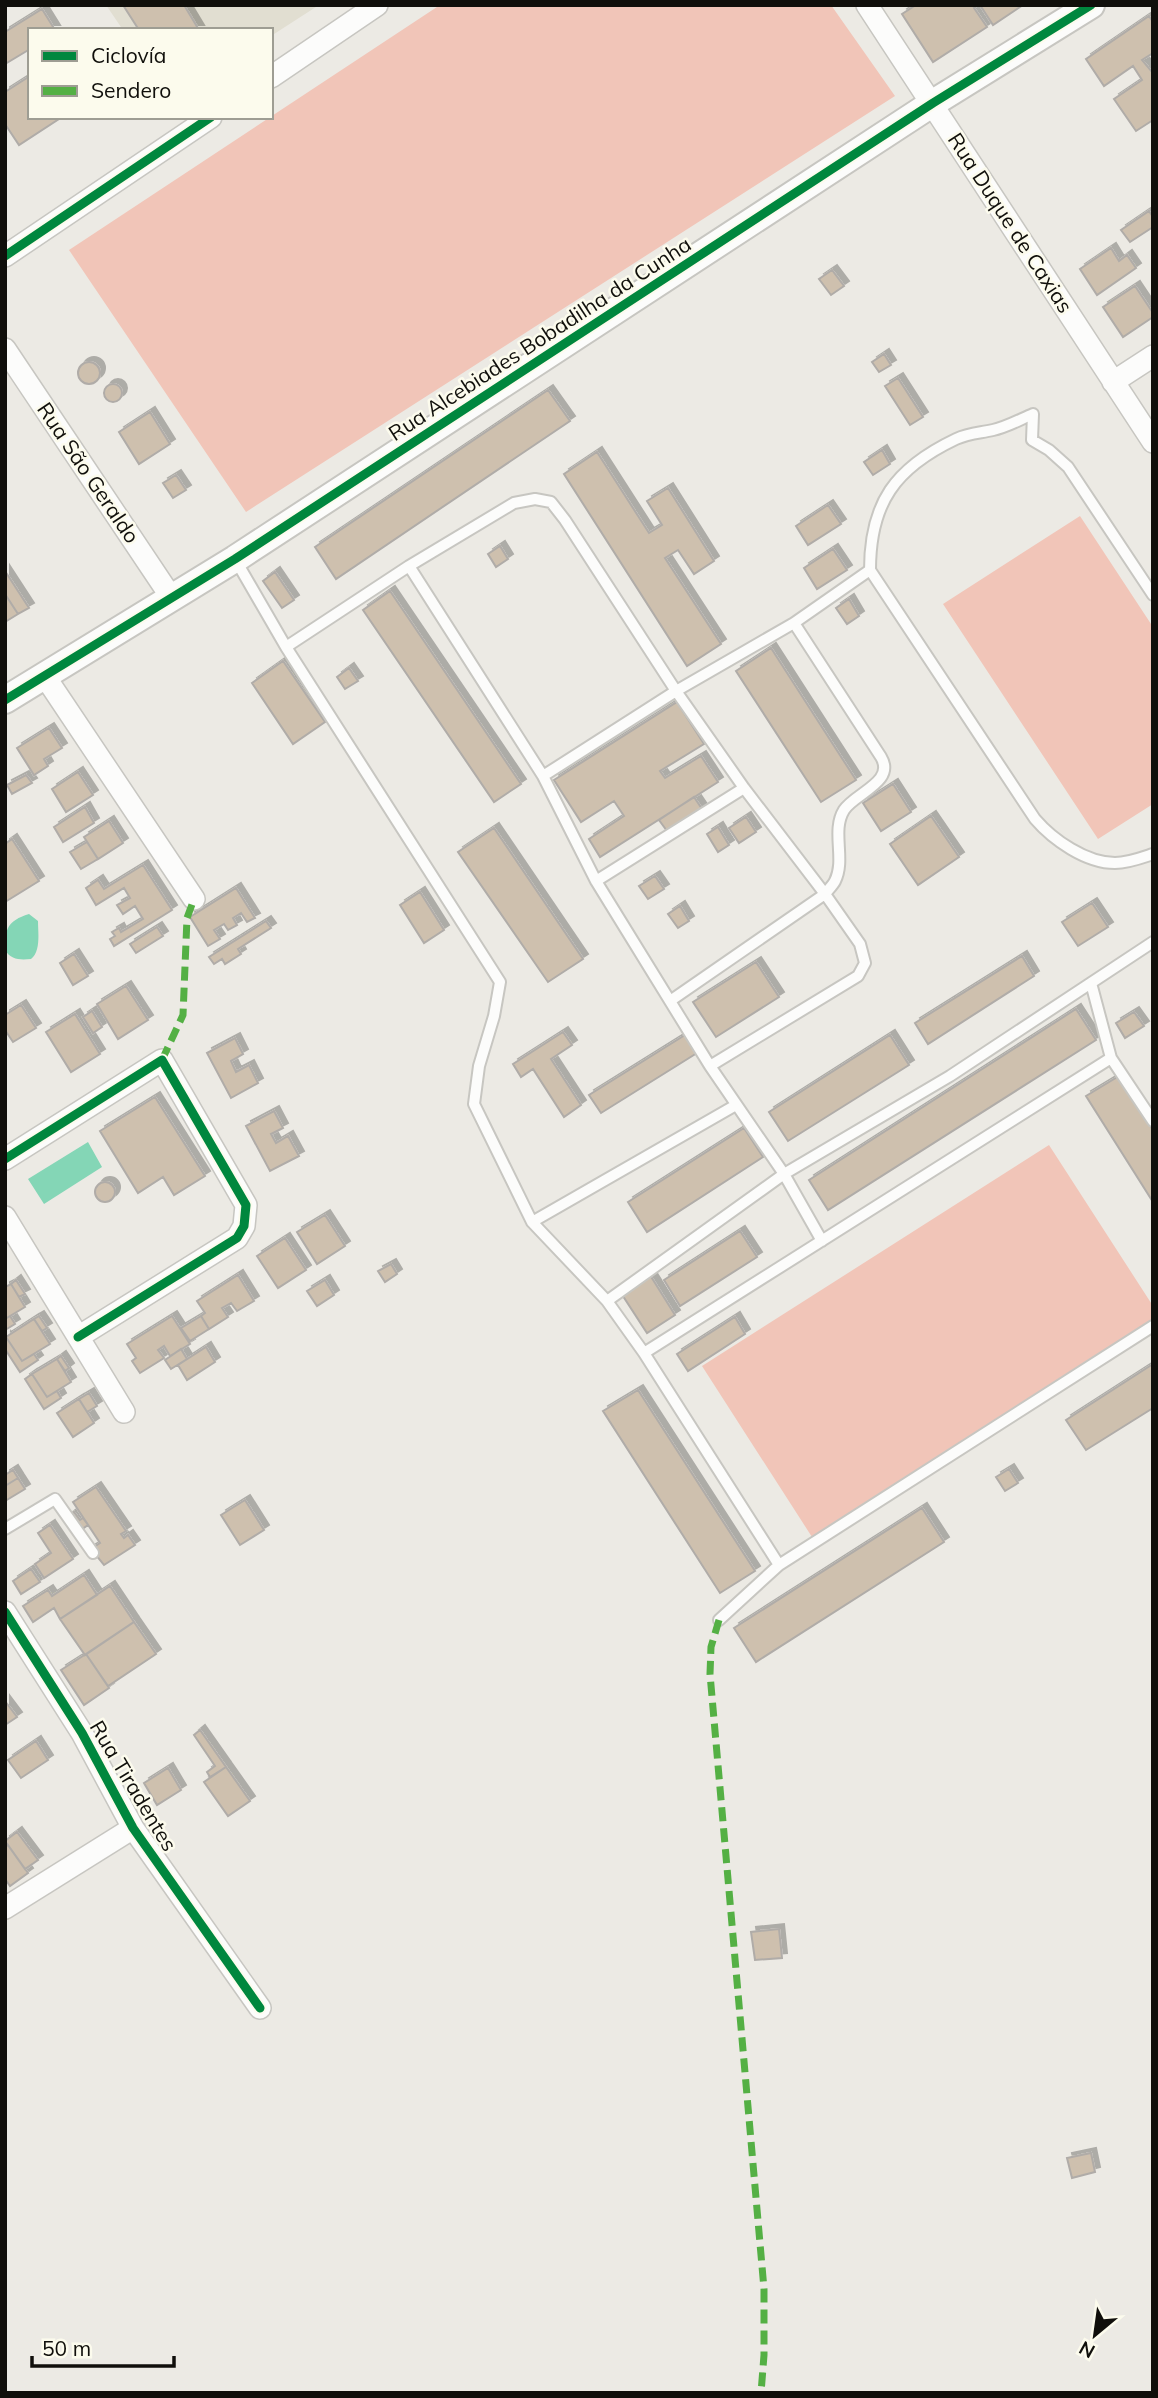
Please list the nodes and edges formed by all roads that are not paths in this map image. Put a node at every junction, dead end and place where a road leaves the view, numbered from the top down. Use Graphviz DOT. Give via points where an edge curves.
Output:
graph roads {
  1 [pos="377,5"];
  2 [pos="867,5"];
  3 [pos="1091,5"];
  4 [pos="273,76"];
  5 [pos="933,103"];
  6 [pos="208,119"];
  7 [pos="5,256"];
  8 [pos="5,349"];
  9 [pos="1153,356"];
  10 [pos="1113,382"];
  11 [pos="1153,442"];
  12 [pos="235,559"];
  13 [pos="408,566"];
  14 [pos="870,570"];
  15 [pos="1153,595"];
  16 [pos="171,597"];
  17 [pos="794,623"];
  18 [pos="286,647"];
  19 [pos="44,675"];
  20 [pos="676,691"];
  21 [pos="5,700"];
  22 [pos="542,776"];
  23 [pos="744,788"];
  24 [pos="1153,854"];
  25 [pos="596,881"];
  26 [pos="825,894"];
  27 [pos="194,899"];
  28 [pos="1153,942"];
  29 [pos="1091,983"];
  30 [pos="670,1001"];
  31 [pos="1111,1058"];
  32 [pos="710,1066"];
  33 [pos="736,1105"];
  34 [pos="1153,1121"];
  35 [pos="5,1160"];
  36 [pos="784,1174"];
  37 [pos="5,1217"];
  38 [pos="532,1222"];
  39 [pos="822,1241"];
  40 [pos="607,1301"];
  41 [pos="1153,1326"];
  42 [pos="78,1337"];
  43 [pos="644,1353"];
  44 [pos="124,1412"];
  45 [pos="5,1529"];
  46 [pos="93,1553"];
  47 [pos="779,1565"];
  48 [pos="5,1612"];
  49 [pos="719,1620"];
  50 [pos="133,1828"];
  51 [pos="5,1908"];
  52 [pos="260,2008"];
  1 -- 4 [label="street"];
  2 -- 5 [label="street, Rua Duque de Caxias"];
  3 -- 5 [label="street, Rua Alcebiades Bobadilha da Cunha"];
  5 -- 10 [label="street, Rua Duque de Caxias"];
  5 -- 12 [label="street, Rua Alcebiades Bobadilha da Cunha"];
  6 -- 7 [label="street"];
  8 -- 16 [label="street, Rua São Geraldo"];
  9 -- 10 [label="street"];
  10 -- 11 [label="street, Rua Duque de Caxias"];
  12 -- 16 [label="street, Rua Alcebiades Bobadilha da Cunha"];
  12 -- 18 [label="lane"];
  13 -- 18 [label="lane"];
  13 -- 20 [label="lane" via="514,503 551,502"];
  13 -- 22 [label="lane"];
  14 -- 15 [label="lane" via="876,517 902,475 956,439 1033,414 1032,440 1068,467"];
  14 -- 17 [label="lane"];
  14 -- 24 [label="lane" via="1047,832 1067,847 1114,863"];
  16 -- 19 [label="street, Rua Alcebiades Bobadilha da Cunha"];
  17 -- 20 [label="lane"];
  17 -- 26 [label="lane" via="886,770 841,816 836,879"];
  18 -- 38 [label="lane" via="500,982 474,1104"];
  19 -- 21 [label="street, Rua Alcebiades Bobadilha da Cunha"];
  19 -- 27 [label="street"];
  20 -- 22 [label="lane"];
  20 -- 23 [label="lane"];
  22 -- 25 [label="lane"];
  23 -- 25 [label="lane"];
  23 -- 26 [label="lane"];
  25 -- 30 [label="lane"];
  26 -- 30 [label="lane"];
  26 -- 32 [label="lane" via="860,944 865,963 858,976"];
  28 -- 29 [label="lane"];
  29 -- 31 [label="lane"];
  29 -- 36 [label="lane" via="950,1076"];
  30 -- 32 [label="lane"];
  31 -- 34 [label="lane"];
  31 -- 39 [label="lane"];
  32 -- 33 [label="lane"];
  33 -- 36 [label="lane"];
  33 -- 38 [label="lane"];
  35 -- 42 [label="street" via="162,1060 246,1205 244,1226 237,1238"];
  36 -- 39 [label="lane"];
  36 -- 40 [label="lane"];
  37 -- 42 [label="street"];
  38 -- 40 [label="lane"];
  39 -- 43 [label="lane"];
  40 -- 43 [label="lane"];
  41 -- 47 [label="lane"];
  42 -- 44 [label="street"];
  43 -- 47 [label="lane"];
  45 -- 46 [label="lane" via="55,1499"];
  47 -- 49 [label="lane"];
  48 -- 50 [label="street, Rua Tiradentes" via="82,1733"];
  50 -- 51 [label="street"];
  50 -- 52 [label="street, Rua Tiradentes"];
}
